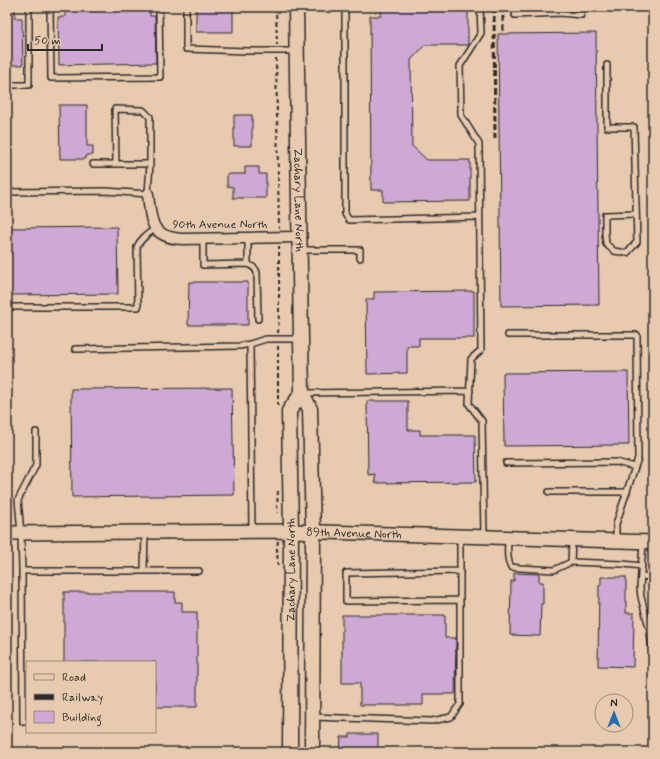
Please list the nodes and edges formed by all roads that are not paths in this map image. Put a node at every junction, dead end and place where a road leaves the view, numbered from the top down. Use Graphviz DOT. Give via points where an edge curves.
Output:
graph roads {
  1 [pos="29,7"];
  2 [pos="50,7"];
  3 [pos="159,7"];
  4 [pos="186,7"];
  5 [pos="296,7"];
  6 [pos="345,7"];
  7 [pos="480,7"];
  8 [pos="560,7"];
  9 [pos="580,7"];
  10 [pos="561,13"];
  11 [pos="515,15"];
  12 [pos="297,51"];
  13 [pos="607,65"];
  14 [pos="7,85"];
  15 [pos="93,164"];
  16 [pos="116,164"];
  17 [pos="150,164"];
  18 [pos="7,192"];
  19 [pos="148,194"];
  20 [pos="636,214"];
  21 [pos="480,217"];
  22 [pos="156,228"];
  23 [pos="203,238"];
  24 [pos="248,238"];
  25 [pos="299,244"];
  26 [pos="360,258"];
  27 [pos="248,264"];
  28 [pos="7,307"];
  29 [pos="258,319"];
  30 [pos="508,336"];
  31 [pos="301,339"];
  32 [pos="250,344"];
  33 [pos="75,349"];
  34 [pos="470,391"];
  35 [pos="302,393"];
  36 [pos="36,432"];
  37 [pos="506,463"];
  38 [pos="635,467"];
  39 [pos="549,492"];
  40 [pos="626,492"];
  41 [pos="252,531"];
  42 [pos="291,531"];
  43 [pos="145,532"];
  44 [pos="313,532"];
  45 [pos="7,533"];
  46 [pos="21,533"];
  47 [pos="460,536"];
  48 [pos="484,537"];
  49 [pos="508,537"];
  50 [pos="572,540"];
  51 [pos="616,541"];
  52 [pos="648,542"];
  53 [pos="572,562"];
  54 [pos="642,566"];
  55 [pos="22,571"];
  56 [pos="144,571"];
  57 [pos="199,571"];
  58 [pos="460,571"];
  59 [pos="641,576"];
  60 [pos="653,577"];
  61 [pos="460,600"];
  62 [pos="653,658"];
  63 [pos="312,717"];
  64 [pos="26,722"];
  65 [pos="290,752"];
  66 [pos="312,752"];
  1 -- 14 [label="lane" via="29,86"];
  2 -- 3 [label="lane" via="51,78 160,77"];
  4 -- 12 [label="lane" via="186,49"];
  5 -- 12 [label="main road, Zachary Lane North"];
  6 -- 21 [label="lane" via="345,214 349,220"];
  7 -- 21 [label="lane" via="482,33 460,66 461,115 479,144"];
  8 -- 10 [label="lane"];
  9 -- 10 [label="lane" via="580,15"];
  10 -- 11 [label="lane"];
  12 -- 25 [label="main road, Zachary Lane North"];
  13 -- 20 [label="lane" via="607,127 634,127"];
  15 -- 16 [label="lane"];
  16 -- 17 [label="lane"];
  16 -- 17 [label="lane" via="115,109 143,110 150,117"];
  17 -- 19 [label="lane"];
  18 -- 19 [label="lane" via="106,190"];
  19 -- 22 [label="street, 90th Avenue North" via="150,212"];
  20 -- 20 [label="lane" via="637,242 627,252 614,251 606,244 605,215"];
  21 -- 34 [label="lane" via="481,350 471,359"];
  22 -- 23 [label="street, 90th Avenue North" via="164,236 182,239"];
  22 -- 28 [label="lane" via="143,238 137,248 138,307"];
  23 -- 24 [label="street, 90th Avenue North"];
  23 -- 27 [label="lane" via="203,265"];
  24 -- 25 [label="street, 90th Avenue North"];
  24 -- 27 [label="lane"];
  25 -- 26 [label="lane" via="360,250"];
  25 -- 31 [label="main road, Zachary Lane North"];
  27 -- 29 [label="lane" via="257,273"];
  30 -- 38 [label="lane" via="637,335 638,458"];
  31 -- 32 [label="lane" via="266,339"];
  31 -- 35 [label="main road, Zachary Lane North"];
  32 -- 33 [label="lane"];
  32 -- 41 [label="lane"];
  34 -- 35 [label="lane"];
  34 -- 48 [label="lane" via="469,404 482,421"];
  35 -- 42 [label="main road, Zachary Lane North" via="289,411"];
  35 -- 44 [label="main road, Zachary Lane North" via="310,409"];
  36 -- 46 [label="lane" via="36,465 18,500"];
  37 -- 38 [label="lane" via="616,462"];
  38 -- 40 [label="lane"];
  39 -- 40 [label="lane"];
  40 -- 51 [label="lane" via="616,524"];
  41 -- 42 [label="street, 89th Avenue North"];
  41 -- 43 [label="street, 89th Avenue North"];
  42 -- 44 [label="street, 89th Avenue North"];
  42 -- 65 [label="main road, Zachary Lane North"];
  43 -- 46 [label="street, 89th Avenue North"];
  43 -- 56 [label="lane"];
  44 -- 47 [label="street, 89th Avenue North"];
  44 -- 63 [label="main road, Zachary Lane North"];
  45 -- 46 [label="street, 89th Avenue North"];
  46 -- 55 [label="lane"];
  47 -- 48 [label="street, 89th Avenue North"];
  47 -- 58 [label="lane"];
  48 -- 49 [label="street, 89th Avenue North"];
  49 -- 50 [label="street, 89th Avenue North"];
  49 -- 53 [label="lane" via="508,559 511,567 554,570"];
  50 -- 51 [label="street, 89th Avenue North"];
  50 -- 53 [label="lane"];
  51 -- 52 [label="street, 89th Avenue North"];
  52 -- 54 [label="lane"];
  53 -- 54 [label="lane"];
  54 -- 59 [label="lane"];
  55 -- 56 [label="lane"];
  55 -- 64 [label="lane" via="23,722"];
  56 -- 57 [label="lane"];
  58 -- 61 [label="lane"];
  58 -- 61 [label="lane" via="346,573 346,601"];
  59 -- 60 [label="lane"];
  59 -- 62 [label="lane" via="641,597 650,631"];
  61 -- 63 [label="lane" via="460,704 451,717 432,721"];
  63 -- 66 [label="main road, Zachary Lane North"];
}
